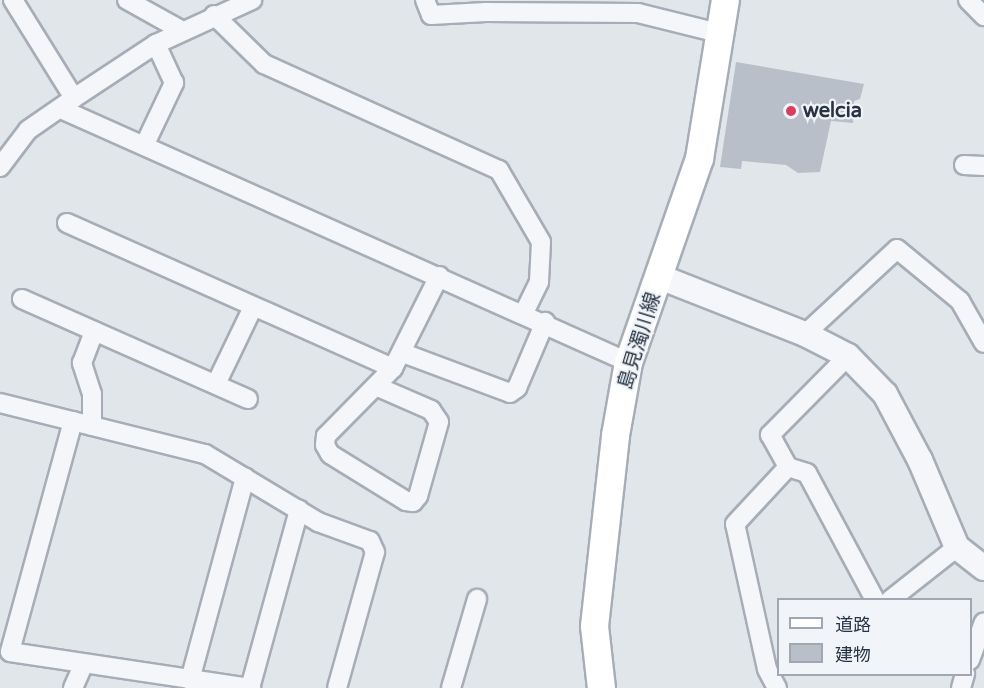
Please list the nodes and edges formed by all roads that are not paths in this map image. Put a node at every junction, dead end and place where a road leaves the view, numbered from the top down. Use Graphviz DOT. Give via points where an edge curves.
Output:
graph roads {
  1 [pos="14,0"];
  2 [pos="127,0"];
  3 [pos="252,0"];
  4 [pos="425,0"];
  5 [pos="725,0"];
  6 [pos="968,0"];
  7 [pos="214,15"];
  8 [pos="984,16"];
  9 [pos="183,31"];
  10 [pos="719,33"];
  11 [pos="156,44"];
  12 [pos="68,104"];
  13 [pos="145,144"];
  14 [pos="964,165"];
  15 [pos="984,166"];
  16 [pos="0,167"];
  17 [pos="66,223"];
  18 [pos="439,276"];
  19 [pos="660,277"];
  20 [pos="22,299"];
  21 [pos="253,307"];
  22 [pos="524,313"];
  23 [pos="545,322"];
  24 [pos="94,332"];
  25 [pos="806,334"];
  26 [pos="984,343"];
  27 [pos="403,353"];
  28 [pos="848,356"];
  29 [pos="628,362"];
  30 [pos="393,368"];
  31 [pos="216,384"];
  32 [pos="378,387"];
  33 [pos="249,399"];
  34 [pos="0,403"];
  35 [pos="74,421"];
  36 [pos="92,426"];
  37 [pos="788,466"];
  38 [pos="245,477"];
  39 [pos="299,510"];
  40 [pos="957,547"];
  41 [pos="984,568"];
  42 [pos="874,598"];
  43 [pos="893,598"];
  44 [pos="477,599"];
  45 [pos="984,622"];
  46 [pos="972,655"];
  47 [pos="83,666"];
  48 [pos="773,667"];
  49 [pos="190,680"];
  50 [pos="73,688"];
  51 [pos="251,688"];
  52 [pos="337,688"];
  53 [pos="451,688"];
  54 [pos="601,688"];
  55 [pos="777,688"];
  1 -- 12 [label="street"];
  2 -- 9 [label="street"];
  3 -- 7 [label="street"];
  4 -- 10 [label="street" via="431,15 638,14"];
  5 -- 10 [label="main road, 島見濁川線"];
  6 -- 8 [label="street"];
  7 -- 9 [label="street"];
  7 -- 22 [label="street" via="264,64 499,170 541,242 539,282"];
  9 -- 11 [label="street"];
  10 -- 19 [label="main road, 島見濁川線" via="699,158"];
  11 -- 12 [label="street"];
  11 -- 13 [label="street" via="174,83"];
  12 -- 13 [label="street"];
  12 -- 16 [label="street" via="28,130"];
  13 -- 18 [label="street"];
  14 -- 15 [label="street"];
  17 -- 21 [label="street"];
  18 -- 22 [label="street"];
  18 -- 27 [label="street"];
  19 -- 25 [label="street"];
  19 -- 29 [label="main road, 島見濁川線"];
  20 -- 24 [label="street"];
  21 -- 30 [label="street"];
  21 -- 31 [label="street"];
  22 -- 23 [label="street"];
  23 -- 27 [label="street" via="517,388 510,393"];
  23 -- 29 [label="street"];
  24 -- 31 [label="street"];
  24 -- 36 [label="street" via="82,363 93,394"];
  25 -- 26 [label="street" via="897,249 960,301"];
  25 -- 28 [label="street"];
  27 -- 30 [label="street"];
  28 -- 37 [label="street" via="770,435"];
  28 -- 40 [label="street" via="885,394"];
  29 -- 54 [label="main road, 島見濁川線" via="599,555 594,626"];
  30 -- 32 [label="street"];
  31 -- 33 [label="street"];
  32 -- 32 [label="street" via="326,436 325,446 330,454 413,502 439,422 437,416"];
  34 -- 35 [label="street"];
  35 -- 36 [label="street"];
  35 -- 47 [label="street" via="10,652"];
  36 -- 38 [label="street" via="205,454"];
  37 -- 42 [label="street" via="807,473"];
  37 -- 48 [label="street" via="735,524"];
  38 -- 39 [label="street"];
  38 -- 49 [label="street"];
  39 -- 51 [label="street"];
  39 -- 52 [label="street" via="375,546"];
  40 -- 41 [label="street"];
  40 -- 43 [label="street"];
  44 -- 53 [label="street"];
  45 -- 46 [label="street"];
  47 -- 49 [label="street"];
  47 -- 50 [label="street"];
  48 -- 55 [label="street"];
  49 -- 51 [label="street"];
}
